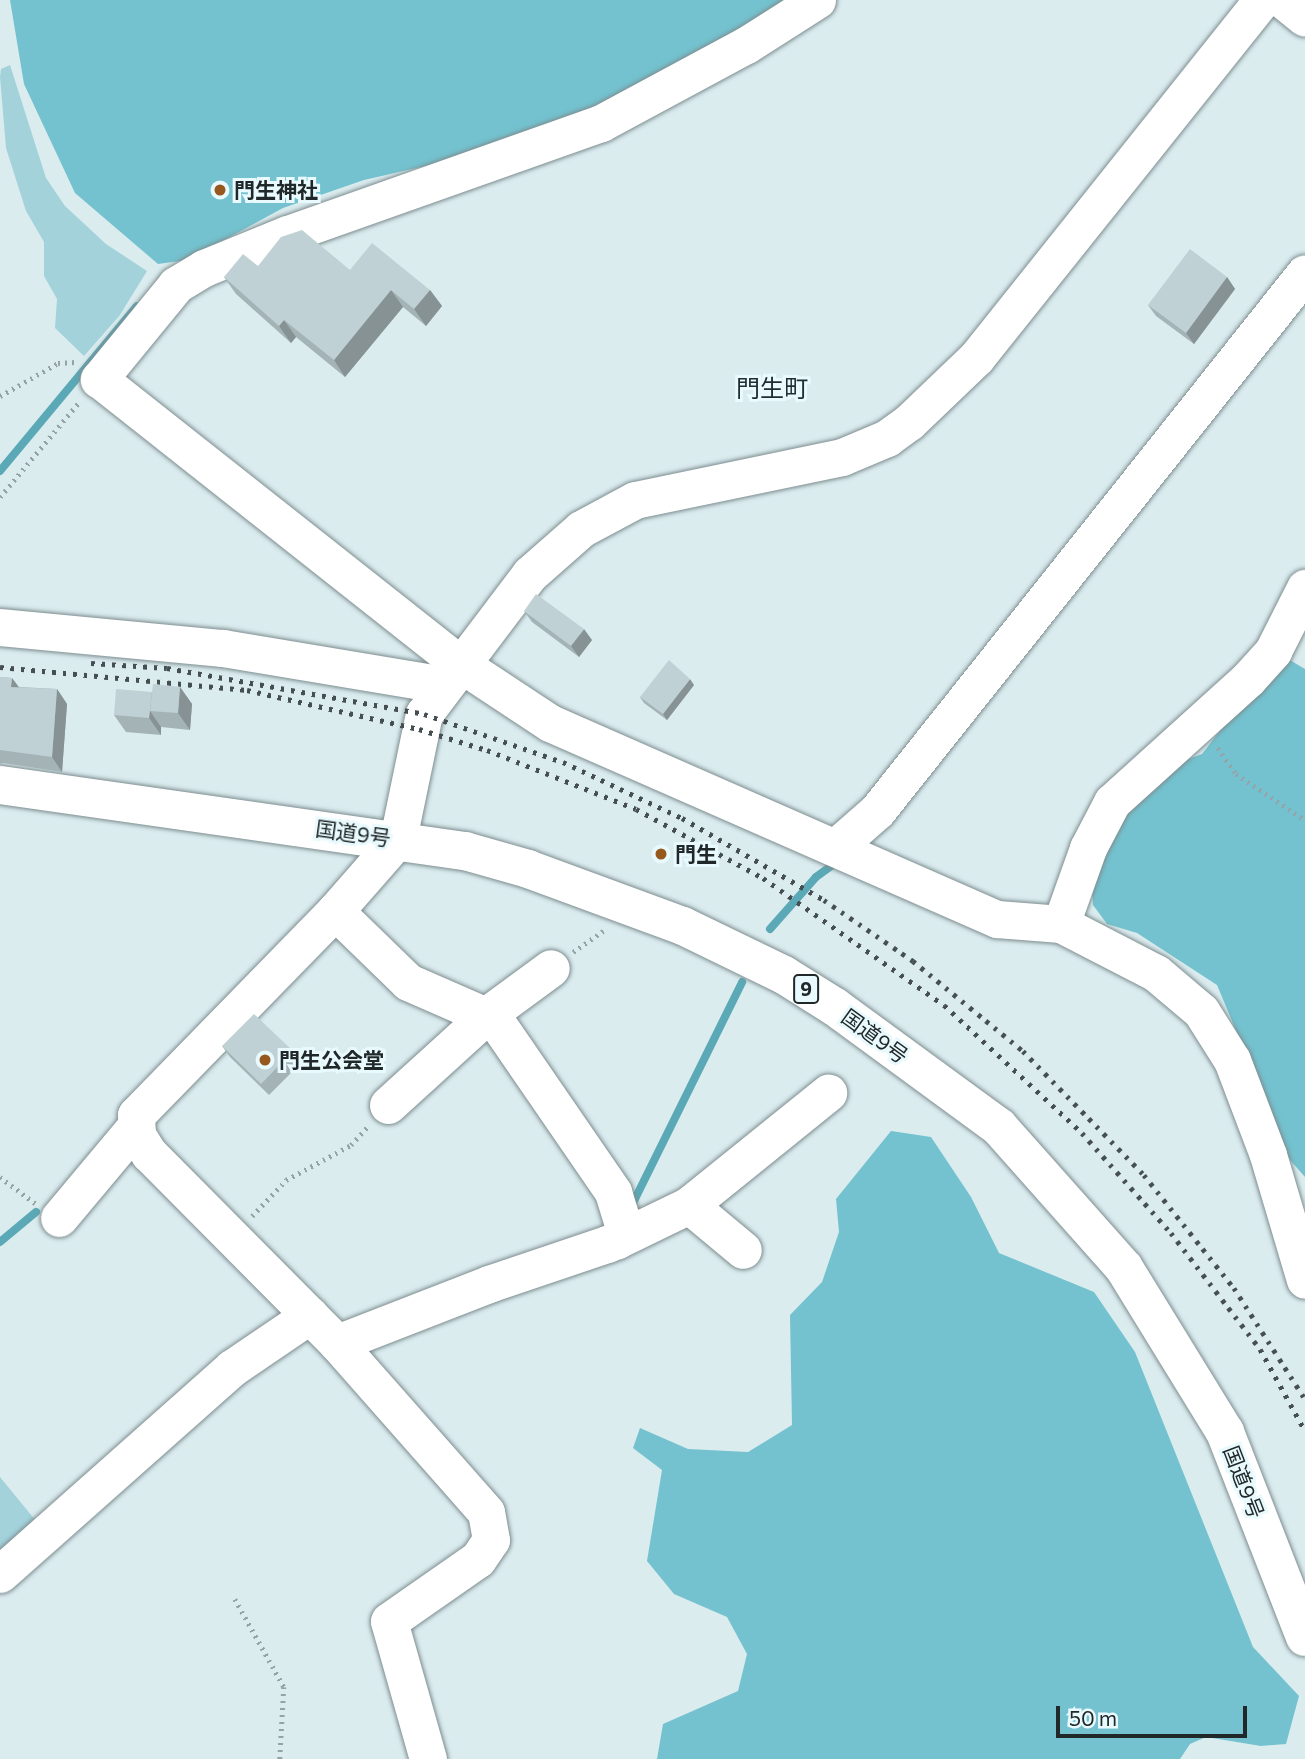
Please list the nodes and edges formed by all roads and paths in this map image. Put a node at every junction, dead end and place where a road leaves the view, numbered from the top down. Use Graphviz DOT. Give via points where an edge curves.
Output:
graph roads {
  1 [pos="817,0"];
  2 [pos="1262,0"];
  3 [pos="1283,0"];
  4 [pos="1305,18"];
  5 [pos="1305,273"];
  6 [pos="89,372"];
  7 [pos="0,396"];
  8 [pos="0,497"];
  9 [pos="1305,589"];
  10 [pos="0,627"];
  11 [pos="451,674"];
  12 [pos="1236,774"];
  13 [pos="0,785"];
  14 [pos="1305,820"];
  15 [pos="398,839"];
  16 [pos="846,852"];
  17 [pos="335,911"];
  18 [pos="1061,924"];
  19 [pos="607,928"];
  20 [pos="551,968"];
  21 [pos="487,1015"];
  22 [pos="828,1093"];
  23 [pos="388,1105"];
  24 [pos="135,1127"];
  25 [pos="0,1177"];
  26 [pos="689,1205"];
  27 [pos="60,1218"];
  28 [pos="232,1237"];
  29 [pos="617,1240"];
  30 [pos="743,1250"];
  31 [pos="1301,1257"];
  32 [pos="323,1328"];
  33 [pos="0,1574"];
  34 [pos="235,1599"];
  35 [pos="1305,1637"];
  36 [pos="280,1759"];
  37 [pos="428,1759"];
  1 -- 6 [label="street" via="601,123 204,268 176,285"];
  2 -- 11 [label="street" via="976,358 931,404 887,438 842,457 669,491 608,513 581,529 530,574"];
  3 -- 4 [label="street"];
  5 -- 16 [label="street"];
  6 -- 7 [label="path" via="73,359 58,363"];
  6 -- 8 [label="path"];
  6 -- 11 [label="street"];
  9 -- 18 [label="street" via="1273,651 1248,679 1112,802 1088,848"];
  10 -- 11 [label="street"];
  11 -- 15 [label="street" via="419,729"];
  11 -- 16 [label="street" via="578,738"];
  12 -- 14 [label="path"];
  13 -- 15 [label="highway, 国道9号 / 9"];
  15 -- 17 [label="street"];
  15 -- 35 [label="highway, 国道9号 / 9" via="528,869 741,953 835,1007 999,1127 1124,1268 1225,1432"];
  16 -- 18 [label="street" via="997,919"];
  17 -- 21 [label="street" via="408,982"];
  17 -- 24 [label="street" via="142,1105"];
  18 -- 31 [label="street" via="1129,956 1201,1011 1232,1060"];
  19 -- 20 [label="path"];
  20 -- 21 [label="street"];
  21 -- 23 [label="street"];
  21 -- 29 [label="street" via="559,1109 613,1192 624,1227"];
  22 -- 26 [label="street"];
  23 -- 28 [label="path" via="351,1145 286,1180"];
  24 -- 27 [label="street"];
  24 -- 28 [label="street" via="149,1154"];
  25 -- 27 [label="path"];
  26 -- 29 [label="street"];
  26 -- 30 [label="street"];
  28 -- 32 [label="street"];
  29 -- 32 [label="street"];
  32 -- 33 [label="street" via="232,1368"];
  32 -- 37 [label="street" via="486,1513 491,1540 478,1559 389,1621"];
  34 -- 36 [label="path" via="284,1687"];
}
